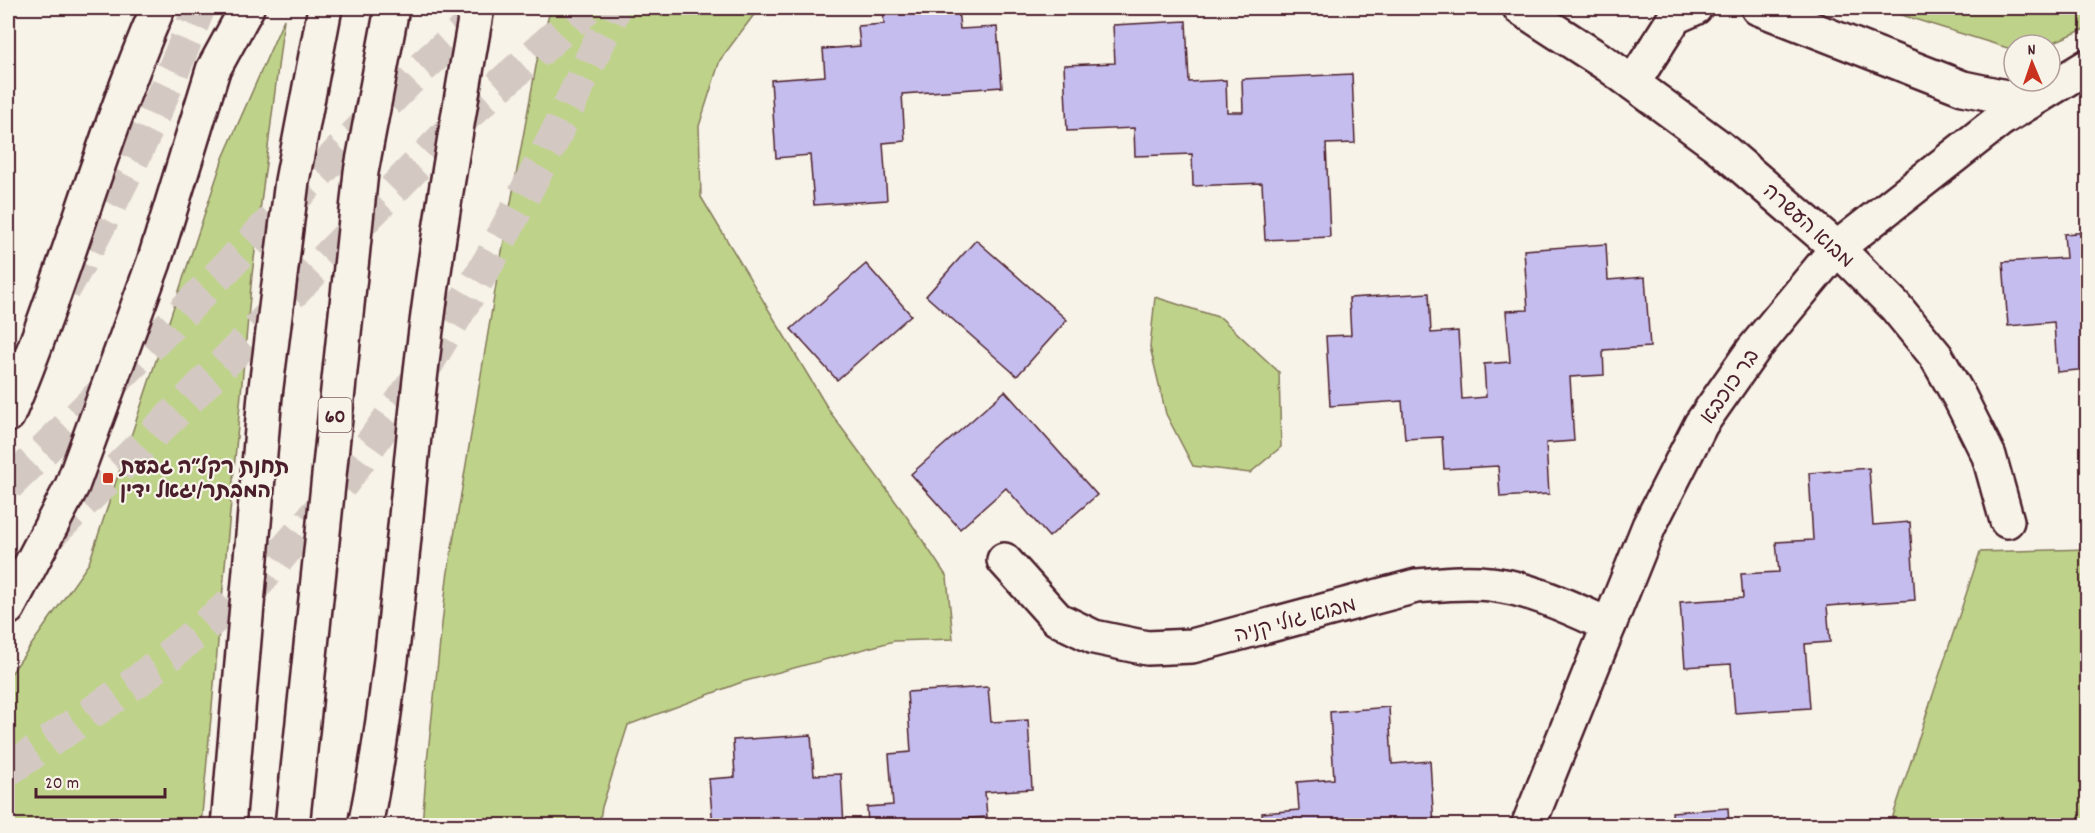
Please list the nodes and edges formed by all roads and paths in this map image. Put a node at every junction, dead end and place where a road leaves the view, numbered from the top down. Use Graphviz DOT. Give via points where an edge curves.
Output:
graph roads {
  1 [pos="158,8"];
  2 [pos="247,8"];
  3 [pos="326,8"];
  4 [pos="392,8"];
  5 [pos="477,8"];
  6 [pos="1520,8"];
  7 [pos="1695,8"];
  8 [pos="1758,8"];
  9 [pos="2088,66"];
  10 [pos="1633,83"];
  11 [pos="2039,96"];
  12 [pos="1837,248"];
  13 [pos="8,415"];
  14 [pos="2007,521"];
  15 [pos="1004,560"];
  16 [pos="8,608"];
  17 [pos="1609,625"];
  18 [pos="392,651"];
  19 [pos="228,825"];
  20 [pos="292,825"];
  21 [pos="365,825"];
  22 [pos="381,825"];
  23 [pos="1528,825"];
  1 -- 13 [label="main road"];
  2 -- 16 [label="main road" via="213,70 154,262 72,486"];
  3 -- 19 [label="main road" via="292,181 265,395"];
  4 -- 20 [label="main road, 60" via="361,172"];
  5 -- 18 [label="main road" via="452,149 419,392"];
  6 -- 10 [label="main road, מבוא העשרה"];
  7 -- 10 [label="main road" via="1676,16"];
  8 -- 11 [label="main road" via="1963,88 2006,97"];
  9 -- 11 [label="main road, בר כוכבא"];
  10 -- 12 [label="main road, מבוא העשרה" via="1718,146"];
  11 -- 12 [label="main road, בר כוכבא" via="2000,120"];
  12 -- 14 [label="main road, מבוא העשרה" via="1895,306 1936,357 1989,456"];
  12 -- 17 [label="main road, בר כוכבא" via="1753,350 1701,424 1649,526"];
  15 -- 17 [label="main road, מבוא גולי קניה" via="1057,619 1094,637 1147,648 1192,646 1416,586 1452,582 1492,584 1548,598"];
  17 -- 23 [label="main road, בר כוכבא"];
  18 -- 21 [label="main road"];
  18 -- 22 [label="main road"];
}
